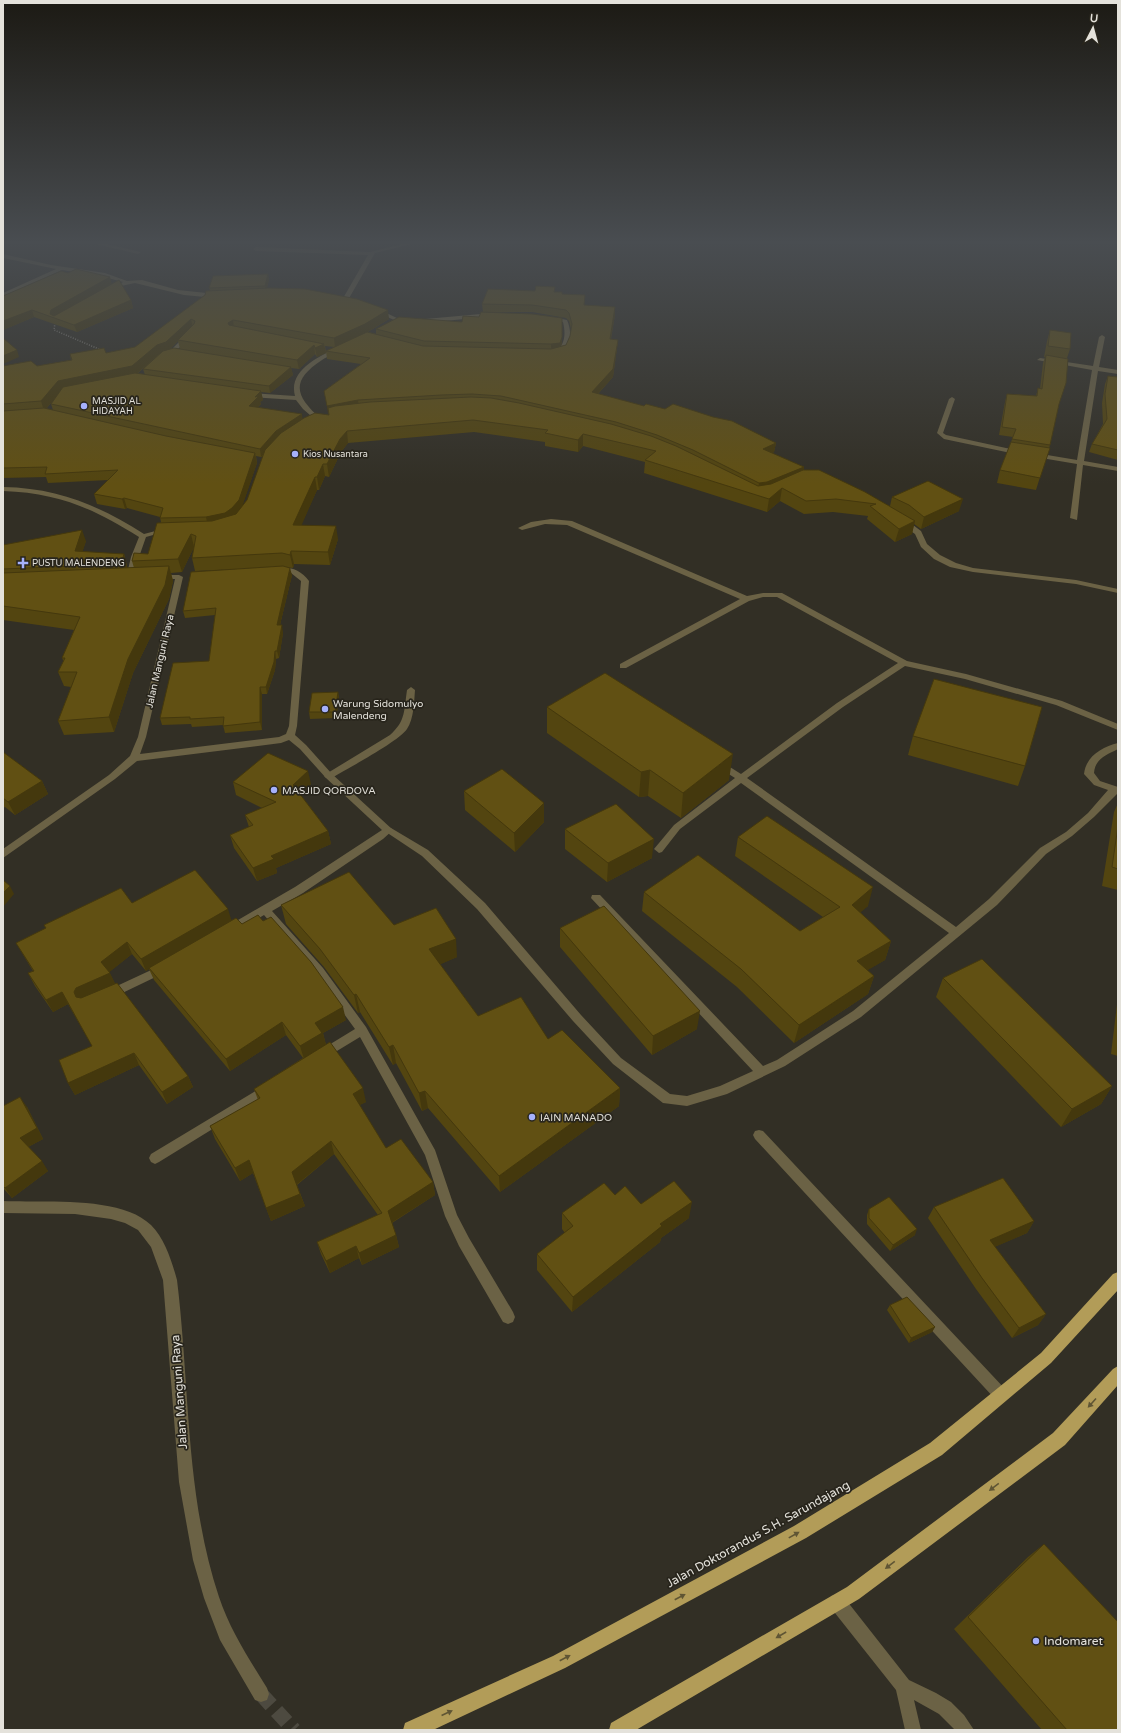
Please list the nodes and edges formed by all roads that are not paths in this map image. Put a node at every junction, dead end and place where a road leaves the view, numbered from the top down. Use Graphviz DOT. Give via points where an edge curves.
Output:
graph roads {
  1 [pos="566,322"];
  2 [pos="193,331"];
  3 [pos="1102,337"];
  4 [pos="321,348"];
  5 [pos="341,348"];
  6 [pos="335,351"];
  7 [pos="184,353"];
  8 [pos="551,353"];
  9 [pos="1040,360"];
  10 [pos="1095,368"];
  11 [pos="293,372"];
  12 [pos="1118,372"];
  13 [pos="301,373"];
  14 [pos="239,393"];
  15 [pos="298,398"];
  16 [pos="952,399"];
  17 [pos="308,425"];
  18 [pos="1079,462"];
  19 [pos="1118,469"];
  20 [pos="3,489"];
  21 [pos="896,518"];
  22 [pos="1074,518"];
  23 [pos="522,528"];
  24 [pos="173,530"];
  25 [pos="144,536"];
  26 [pos="270,571"];
  27 [pos="130,578"];
  28 [pos="151,578"];
  29 [pos="1118,591"];
  30 [pos="746,599"];
  31 [pos="904,663"];
  32 [pos="623,666"];
  33 [pos="410,690"];
  34 [pos="1118,727"];
  35 [pos="290,736"];
  36 [pos="1118,746"];
  37 [pos="707,757"];
  38 [pos="134,758"];
  39 [pos="326,772"];
  40 [pos="741,778"];
  41 [pos="1117,790"];
  42 [pos="388,830"];
  43 [pos="659,849"];
  44 [pos="3,854"];
  45 [pos="596,898"];
  46 [pos="265,910"];
  47 [pos="957,933"];
  48 [pos="222,935"];
  49 [pos="172,963"];
  50 [pos="101,999"];
  51 [pos="362,1030"];
  52 [pos="316,1059"];
  53 [pos="762,1072"];
  54 [pos="275,1084"];
  55 [pos="760,1135"];
  56 [pos="155,1158"];
  57 [pos="3,1207"];
  58 [pos="1118,1279"];
  59 [pos="508,1317"];
  60 [pos="1118,1374"];
  61 [pos="1001,1395"];
  62 [pos="838,1602"];
  63 [pos="903,1686"];
  64 [pos="261,1694"];
  65 [pos="412,1730"];
  66 [pos="618,1730"];
  67 [pos="913,1730"];
  68 [pos="966,1730"];
  1 -- 8 [label="street" via="566,344 561,352"];
  2 -- 7 [label="street" via="168,354"];
  3 -- 10 [label="street"];
  4 -- 6 [label="street"];
  5 -- 6 [label="street"];
  6 -- 13 [label="street"];
  9 -- 10 [label="street"];
  10 -- 12 [label="street"];
  10 -- 18 [label="street"];
  11 -- 13 [label="street"];
  13 -- 15 [label="street" via="296,387"];
  14 -- 15 [label="street"];
  15 -- 17 [label="street" via="322,419"];
  16 -- 18 [label="street" via="940,433 944,437"];
  18 -- 19 [label="street"];
  18 -- 22 [label="street"];
  20 -- 25 [label="street" via="35,490 60,495 95,507"];
  21 -- 29 [label="street" via="918,533 924,545 937,558 953,565 973,570 1076,582"];
  23 -- 30 [label="street" via="541,522 569,523"];
  24 -- 25 [label="street"];
  25 -- 27 [label="street"];
  26 -- 35 [label="street" via="296,571 305,580 293,726"];
  28 -- 38 [label="street, Jalan Manguni Raya" via="183,577 142,737"];
  30 -- 31 [label="street" via="779,595"];
  30 -- 32 [label="street"];
  31 -- 34 [label="street" via="1059,703"];
  31 -- 40 [label="street" via="840,705"];
  33 -- 39 [label="street" via="407,718 403,728 393,737"];
  35 -- 38 [label="street" via="281,740"];
  35 -- 39 [label="street"];
  36 -- 41 [label="street" via="1094,758 1089,765 1089,774 1097,783"];
  37 -- 40 [label="street"];
  38 -- 44 [label="street"];
  39 -- 42 [label="street"];
  40 -- 43 [label="street" via="677,827"];
  40 -- 47 [label="street"];
  41 -- 47 [label="street" via="1069,834 1043,851 993,902"];
  42 -- 46 [label="street"];
  42 -- 53 [label="street" via="425,853 476,901 577,1018 618,1061 667,1099 687,1101 723,1090"];
  45 -- 53 [label="street"];
  46 -- 48 [label="street"];
  46 -- 51 [label="street" via="319,971"];
  47 -- 53 [label="street" via="857,1014"];
  49 -- 50 [label="street"];
  51 -- 52 [label="street"];
  51 -- 59 [label="street" via="431,1154 452,1216 464,1242"];
  54 -- 56 [label="street"];
  55 -- 61 [label="street"];
  57 -- 64 [label="street, Jalan Manguni Raya" via="59,1208 124,1216 145,1227 157,1245 169,1279 185,1468 191,1512 206,1578 226,1633"];
  58 -- 61 [label="highway, Jalan Doktorandus S.H. Sarundajang" via="1046,1358"];
  60 -- 62 [label="highway, one-way" via="1059,1439"];
  65 -- 61 [label="highway, Jalan Doktorandus S.H. Sarundajang, one-way" via="559,1662 800,1532 936,1449"];
  62 -- 63 [label="street"];
  62 -- 66 [label="highway, one-way"];
  63 -- 67 [label="street"];
  63 -- 68 [label="street" via="940,1703"];
}
